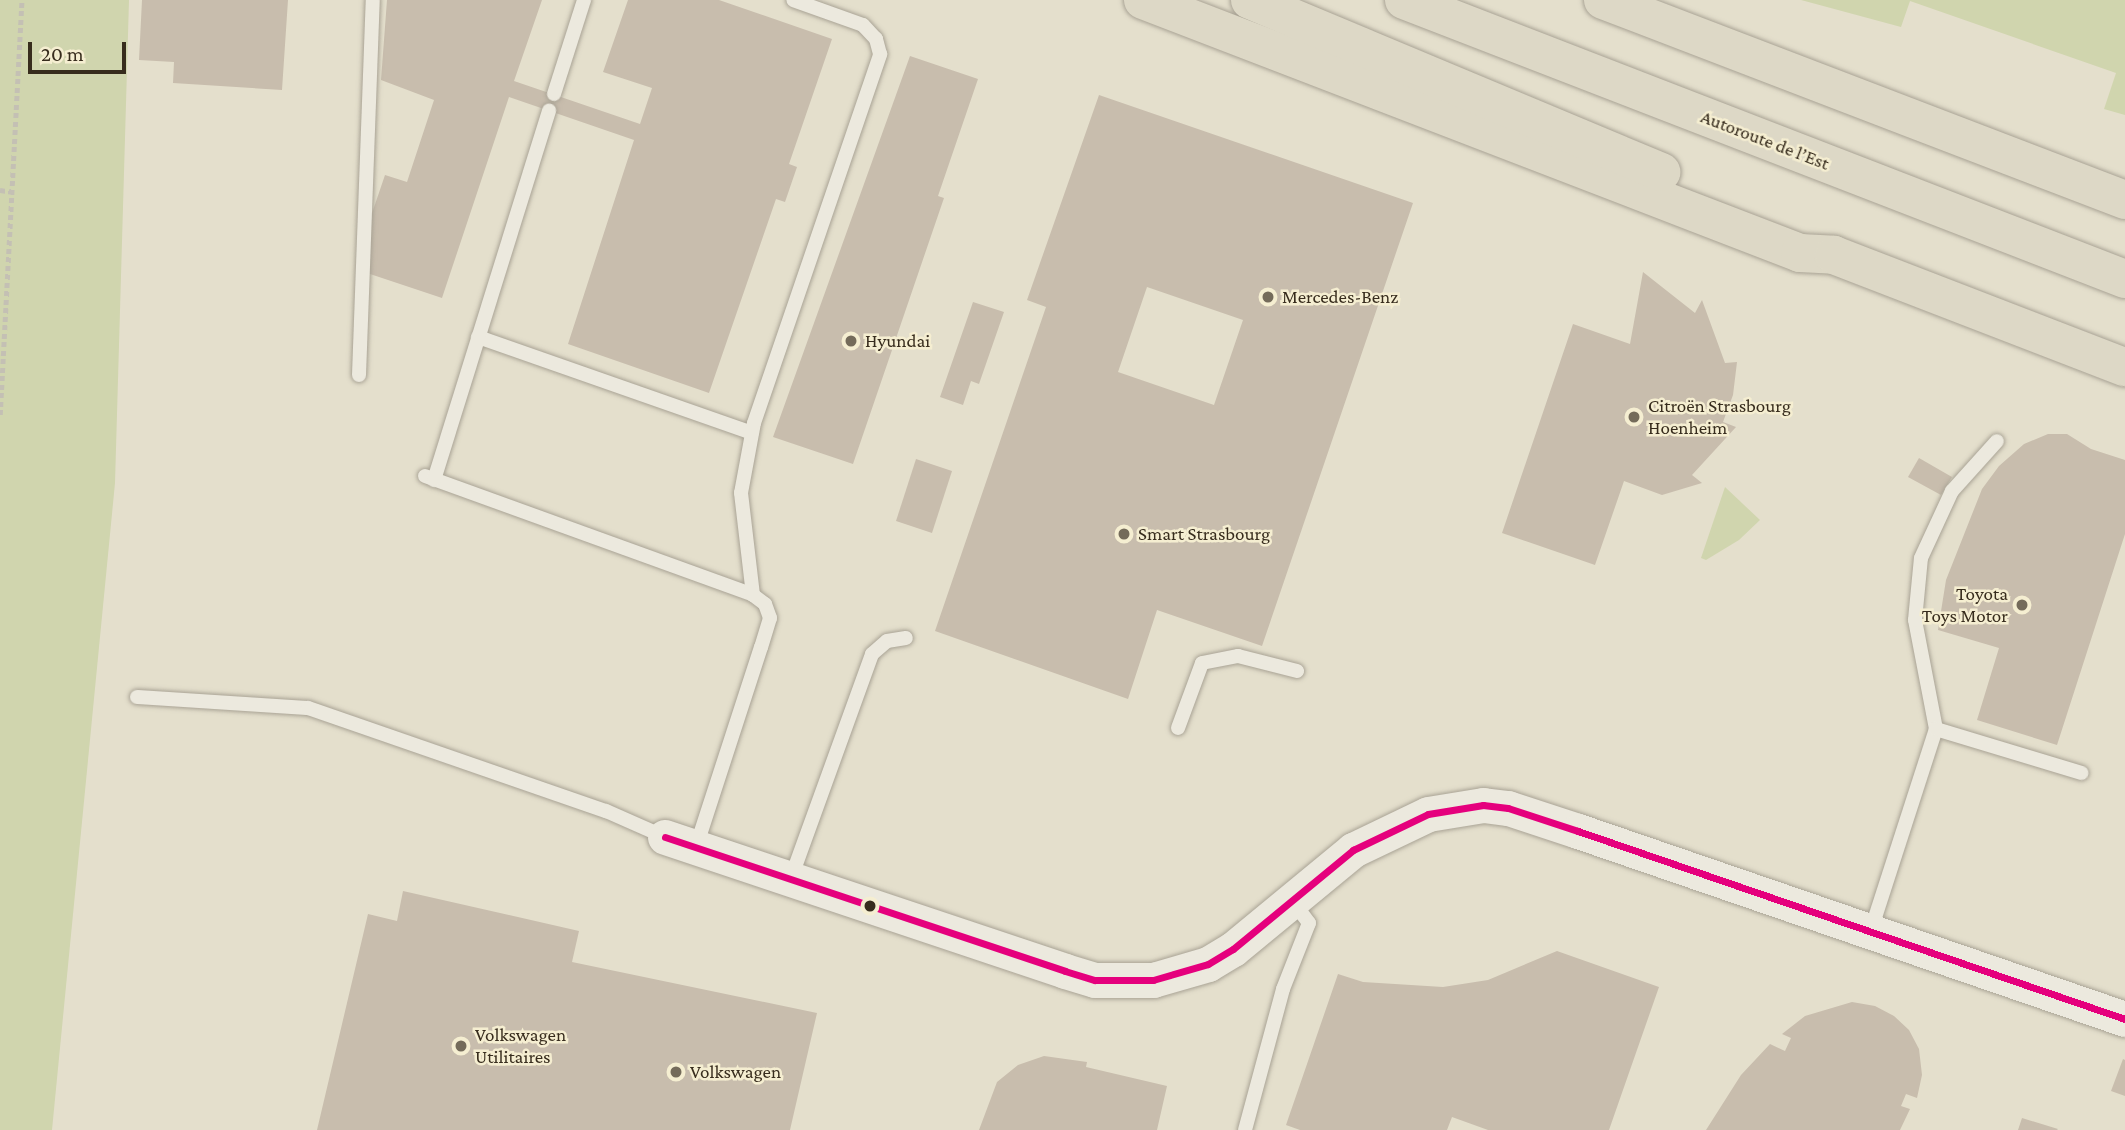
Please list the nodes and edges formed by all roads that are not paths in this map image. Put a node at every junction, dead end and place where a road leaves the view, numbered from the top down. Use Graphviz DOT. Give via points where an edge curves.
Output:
graph roads {
  1 [pos="373,0"];
  2 [pos="584,0"];
  3 [pos="793,0"];
  4 [pos="1143,0"];
  5 [pos="1250,0"];
  6 [pos="1404,0"];
  7 [pos="1603,0"];
  8 [pos="554,94"];
  9 [pos="549,110"];
  10 [pos="2125,200"];
  11 [pos="1833,255"];
  12 [pos="2125,279"];
  13 [pos="478,337"];
  14 [pos="2125,367"];
  15 [pos="359,375"];
  16 [pos="752,433"];
  17 [pos="1997,441"];
  18 [pos="753,595"];
  19 [pos="905,638"];
  20 [pos="1297,671"];
  21 [pos="137,697"];
  22 [pos="1178,728"];
  23 [pos="1936,729"];
  24 [pos="2082,773"];
  25 [pos="680,842"];
  26 [pos="790,879"];
  27 [pos="1290,898"];
  28 [pos="1871,930"];
  29 [pos="2125,1019"];
  30 [pos="1245,1130"];
  1 -- 15 [label="lane"];
  2 -- 8 [label="lane"];
  3 -- 16 [label="lane" via="863,25 876,39 880,54"];
  4 -- 11 [label="highway" via="1800,253"];
  5 -- 11 [label="highway" via="1809,236"];
  6 -- 12 [label="highway, Autoroute de l’Est"];
  7 -- 10 [label="highway"];
  9 -- 13 [label="lane"];
  11 -- 14 [label="highway"];
  13 -- 16 [label="lane"];
  13 -- 18 [label="lane" via="429,478"];
  16 -- 18 [label="lane" via="741,493"];
  17 -- 23 [label="lane" via="1952,491 1921,558 1915,620"];
  18 -- 25 [label="lane" via="765,604 770,618"];
  19 -- 26 [label="lane" via="887,640 872,654"];
  20 -- 22 [label="lane" via="1238,656 1202,663"];
  21 -- 25 [label="lane" via="308,708 606,811"];
  23 -- 24 [label="lane"];
  23 -- 28 [label="lane"];
  25 -- 26 [label="street"];
  26 -- 27 [label="street" via="1096,980 1153,980 1208,964 1233,949"];
  27 -- 28 [label="street" via="1353,850 1391,831 1428,814 1483,805 1508,808"];
  27 -- 30 [label="lane" via="1309,923 1283,989"];
  28 -- 29 [label="street"];
}
